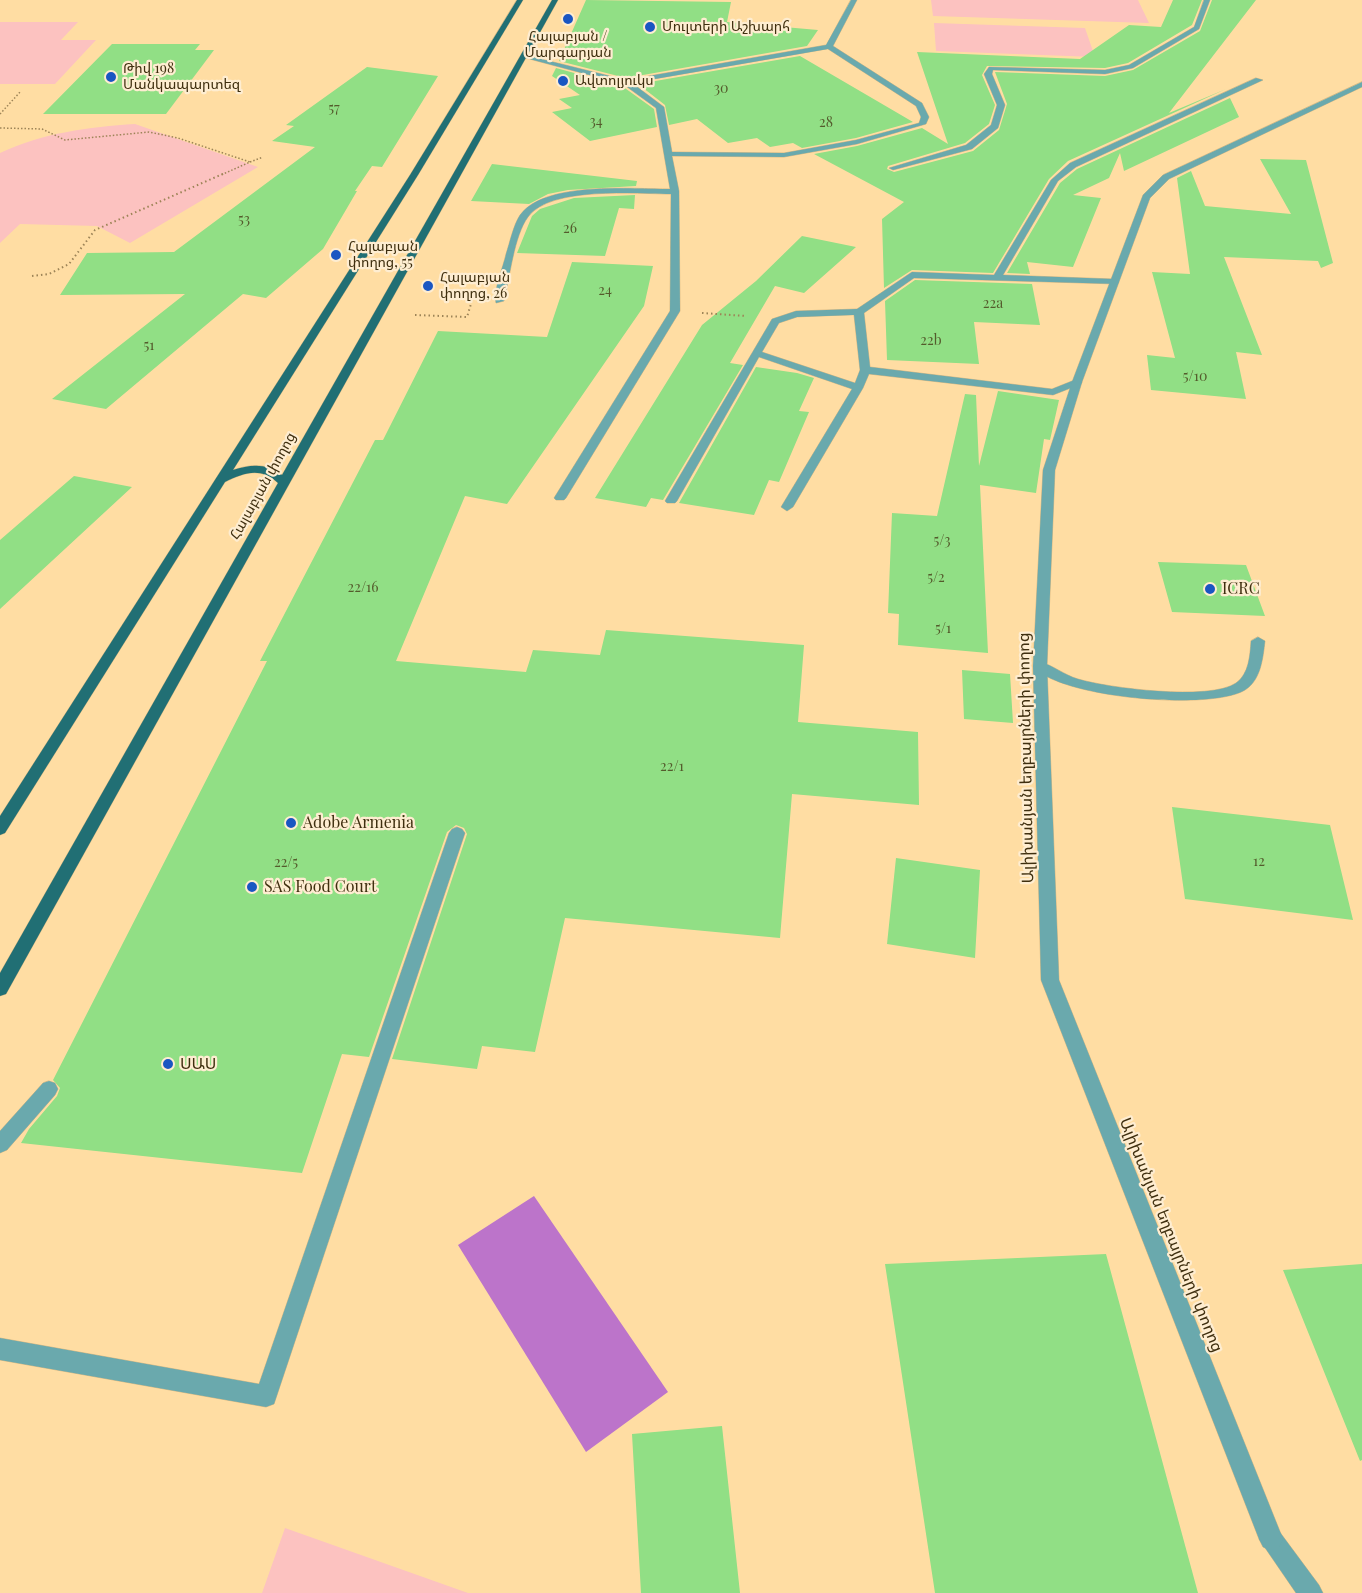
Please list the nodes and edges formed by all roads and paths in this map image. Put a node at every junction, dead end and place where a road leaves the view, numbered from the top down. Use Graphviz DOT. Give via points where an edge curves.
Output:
graph roads {
  1 [pos="520,0"];
  2 [pos="555,0"];
  3 [pos="854,0"];
  4 [pos="1207,0"];
  5 [pos="829,47"];
  6 [pos="525,57"];
  7 [pos="1259,80"];
  8 [pos="626,82"];
  9 [pos="1362,84"];
  10 [pos="21,91"];
  11 [pos="0,114"];
  12 [pos="0,128"];
  13 [pos="668,154"];
  14 [pos="263,158"];
  15 [pos="249,162"];
  16 [pos="893,168"];
  17 [pos="675,191"];
  18 [pos="32,276"];
  19 [pos="997,278"];
  20 [pos="1114,282"];
  21 [pos="499,301"];
  22 [pos="675,311"];
  23 [pos="859,312"];
  24 [pos="415,315"];
  25 [pos="753,317"];
  26 [pos="756,353"];
  27 [pos="865,370"];
  28 [pos="1077,382"];
  29 [pos="858,388"];
  30 [pos="221,480"];
  31 [pos="283,482"];
  32 [pos="560,498"];
  33 [pos="671,501"];
  34 [pos="787,507"];
  35 [pos="1258,641"];
  36 [pos="1040,666"];
  37 [pos="0,829"];
  38 [pos="457,833"];
  39 [pos="0,989"];
  40 [pos="49,1089"];
  41 [pos="0,1144"];
  42 [pos="0,1349"];
  43 [pos="1311,1593"];
  1 -- 30 [label="main road"];
  2 -- 6 [label="main road, Հալաբյան փողոց"];
  3 -- 5 [label="street"];
  4 -- 16 [label="street" via="1197,28 1131,67 1105,72 991,68 988,74 1001,105 995,126 969,147"];
  5 -- 8 [label="street"];
  5 -- 13 [label="street" via="918,105 925,117 922,124 857,142 784,155"];
  6 -- 8 [label="street"];
  6 -- 31 [label="main road, Հալաբյան փողոց"];
  7 -- 19 [label="street" via="1073,165 1056,180"];
  8 -- 13 [label="street" via="660,107"];
  9 -- 20 [label="street, Ալիխանյան եղբայրների փողոց" via="1166,177 1146,197"];
  10 -- 11 [label="path"];
  12 -- 15 [label="path" via="42,129 65,140 149,132"];
  13 -- 17 [label="street"];
  14 -- 15 [label="path"];
  15 -- 18 [label="path" via="95,230 69,264 49,274"];
  17 -- 21 [label="street" via="562,195 537,204 524,214"];
  17 -- 22 [label="street"];
  19 -- 20 [label="street"];
  19 -- 23 [label="street" via="912,275"];
  20 -- 28 [label="street, Ալիխանյան եղբայրների փողոց"];
  21 -- 24 [label="path" via="473,300 467,317"];
  22 -- 25 [label="path"];
  22 -- 32 [label="street"];
  23 -- 26 [label="street" via="796,314 775,321"];
  23 -- 27 [label="street"];
  26 -- 29 [label="street"];
  26 -- 33 [label="street"];
  27 -- 28 [label="street" via="1053,392"];
  27 -- 29 [label="street"];
  28 -- 36 [label="street, Ալիխանյան եղբայրների փողոց" via="1049,470"];
  29 -- 34 [label="street"];
  30 -- 31 [label="main road" via="239,470 264,468"];
  30 -- 37 [label="main road"];
  31 -- 39 [label="main road, Հալաբյան փողոց"];
  35 -- 36 [label="street" via="1254,670 1239,687 1203,696 1119,692 1071,682"];
  36 -- 43 [label="street, Ալիխանյան եղբայրների փողոց" via="1050,980 1271,1539"];
  38 -- 42 [label="street" via="266,1396"];
  40 -- 41 [label="street"];
}
